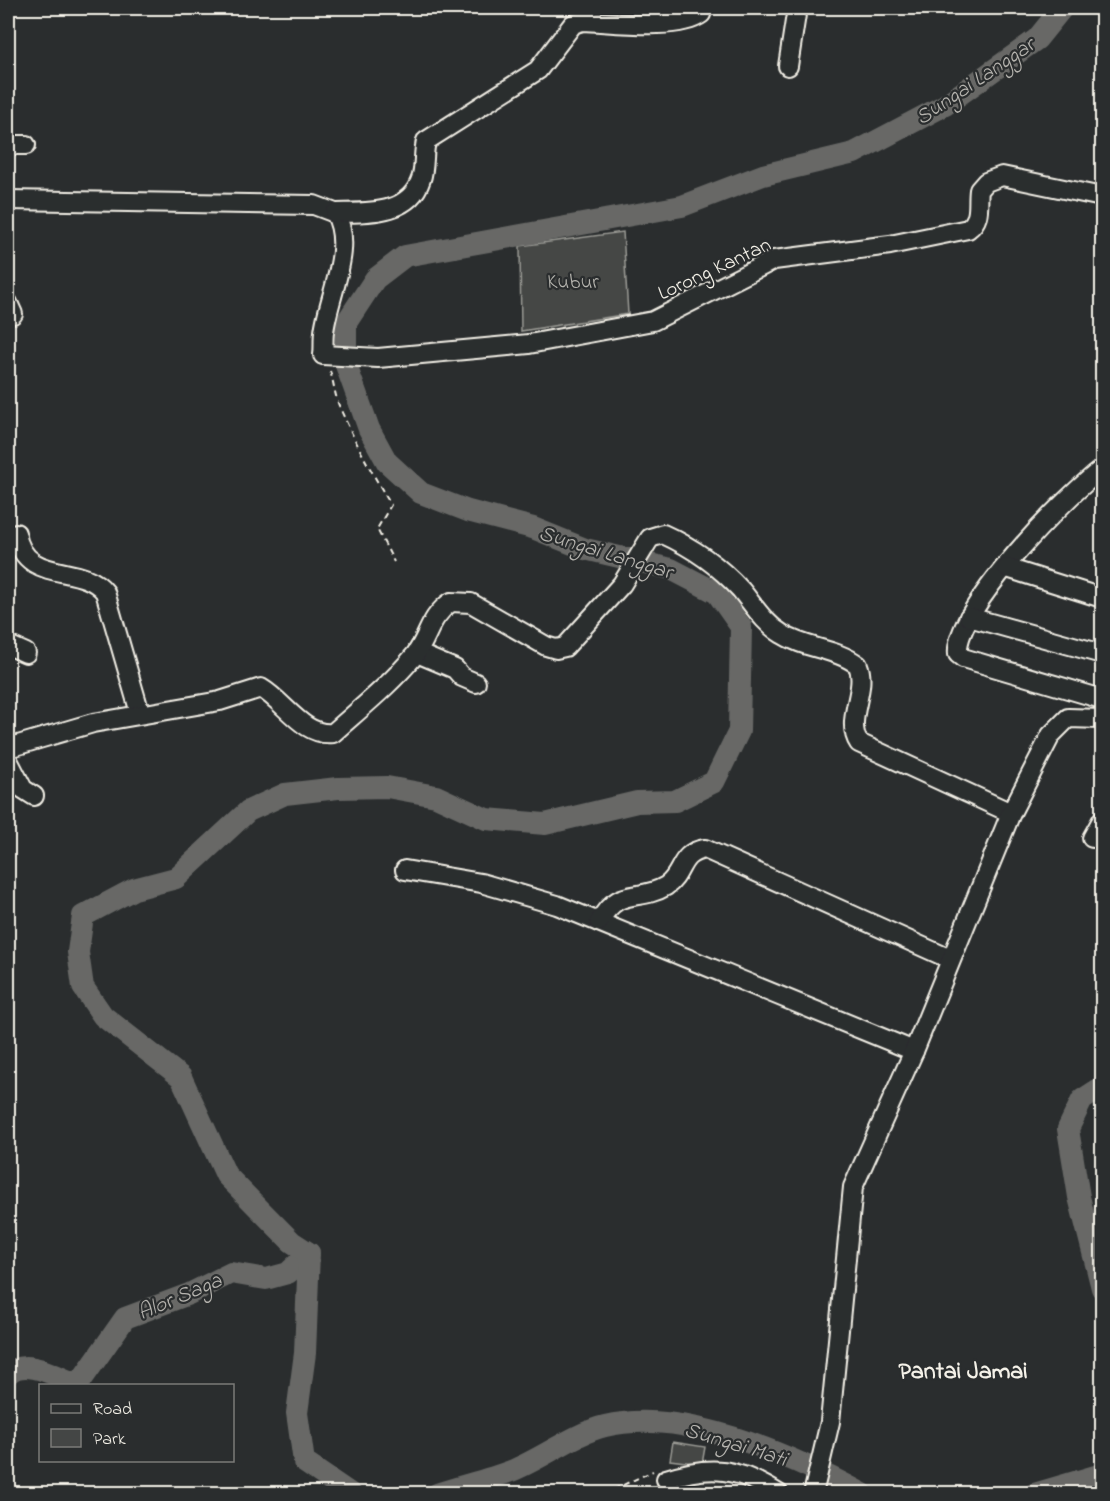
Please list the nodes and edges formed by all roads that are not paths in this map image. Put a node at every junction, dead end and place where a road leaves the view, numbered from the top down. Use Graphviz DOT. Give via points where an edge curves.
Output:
graph roads {
  1 [pos="700,8"];
  2 [pos="797,8"];
  3 [pos="788,66"];
  4 [pos="8,145"];
  5 [pos="26,145"];
  6 [pos="1102,197"];
  7 [pos="8,200"];
  8 [pos="335,213"];
  9 [pos="1102,469"];
  10 [pos="16,533"];
  11 [pos="1007,568"];
  12 [pos="1102,597"];
  13 [pos="969,617"];
  14 [pos="8,645"];
  15 [pos="417,652"];
  16 [pos="26,653"];
  17 [pos="1102,654"];
  18 [pos="476,683"];
  19 [pos="1102,699"];
  20 [pos="140,713"];
  21 [pos="1102,718"];
  22 [pos="8,748"];
  23 [pos="8,760"];
  24 [pos="34,796"];
  25 [pos="1011,813"];
  26 [pos="1102,820"];
  27 [pos="1092,838"];
  28 [pos="405,870"];
  29 [pos="599,922"];
  30 [pos="950,958"];
  31 [pos="914,1051"];
  32 [pos="666,1479"];
  33 [pos="813,1492"];
  34 [pos="779,1494"];
  1 -- 8 [label="street" via="701,14 695,18 673,23 573,24 538,70 426,141 421,179 408,200 387,211"];
  2 -- 3 [label="street"];
  4 -- 5 [label="street"];
  6 -- 8 [label="street, Lorong Kantan" via="1002,176 986,182 979,190 978,215 968,229 890,245 774,260 653,321 529,344 378,358 328,356 324,331 342,234"];
  7 -- 8 [label="street" via="314,205"];
  9 -- 11 [label="street" via="1035,531"];
  10 -- 20 [label="street" via="25,556 43,568 89,580 105,592"];
  11 -- 12 [label="street"];
  11 -- 13 [label="street" via="983,593"];
  13 -- 17 [label="street"];
  13 -- 19 [label="street" via="958,648 963,658"];
  14 -- 16 [label="street"];
  15 -- 18 [label="street"];
  15 -- 20 [label="street" via="374,698 333,733 309,729 277,697 261,688 220,701"];
  15 -- 25 [label="street" via="433,621 446,606 459,600 546,646 565,647 622,584 650,538 658,534 718,567 769,624 783,634 847,657 858,665 861,672 854,728 859,743"];
  20 -- 22 [label="street"];
  21 -- 25 [label="street" via="1068,718 1051,735"];
  23 -- 24 [label="street" via="23,789"];
  25 -- 30 [label="street"];
  26 -- 27 [label="street"];
  28 -- 29 [label="street" via="481,883"];
  29 -- 30 [label="street" via="607,908 621,897 669,884 688,854 705,849"];
  29 -- 31 [label="street"];
  30 -- 31 [label="street"];
  31 -- 33 [label="street" via="853,1187 830,1422"];
  32 -- 34 [label="street" via="692,1471 730,1470"];
}
